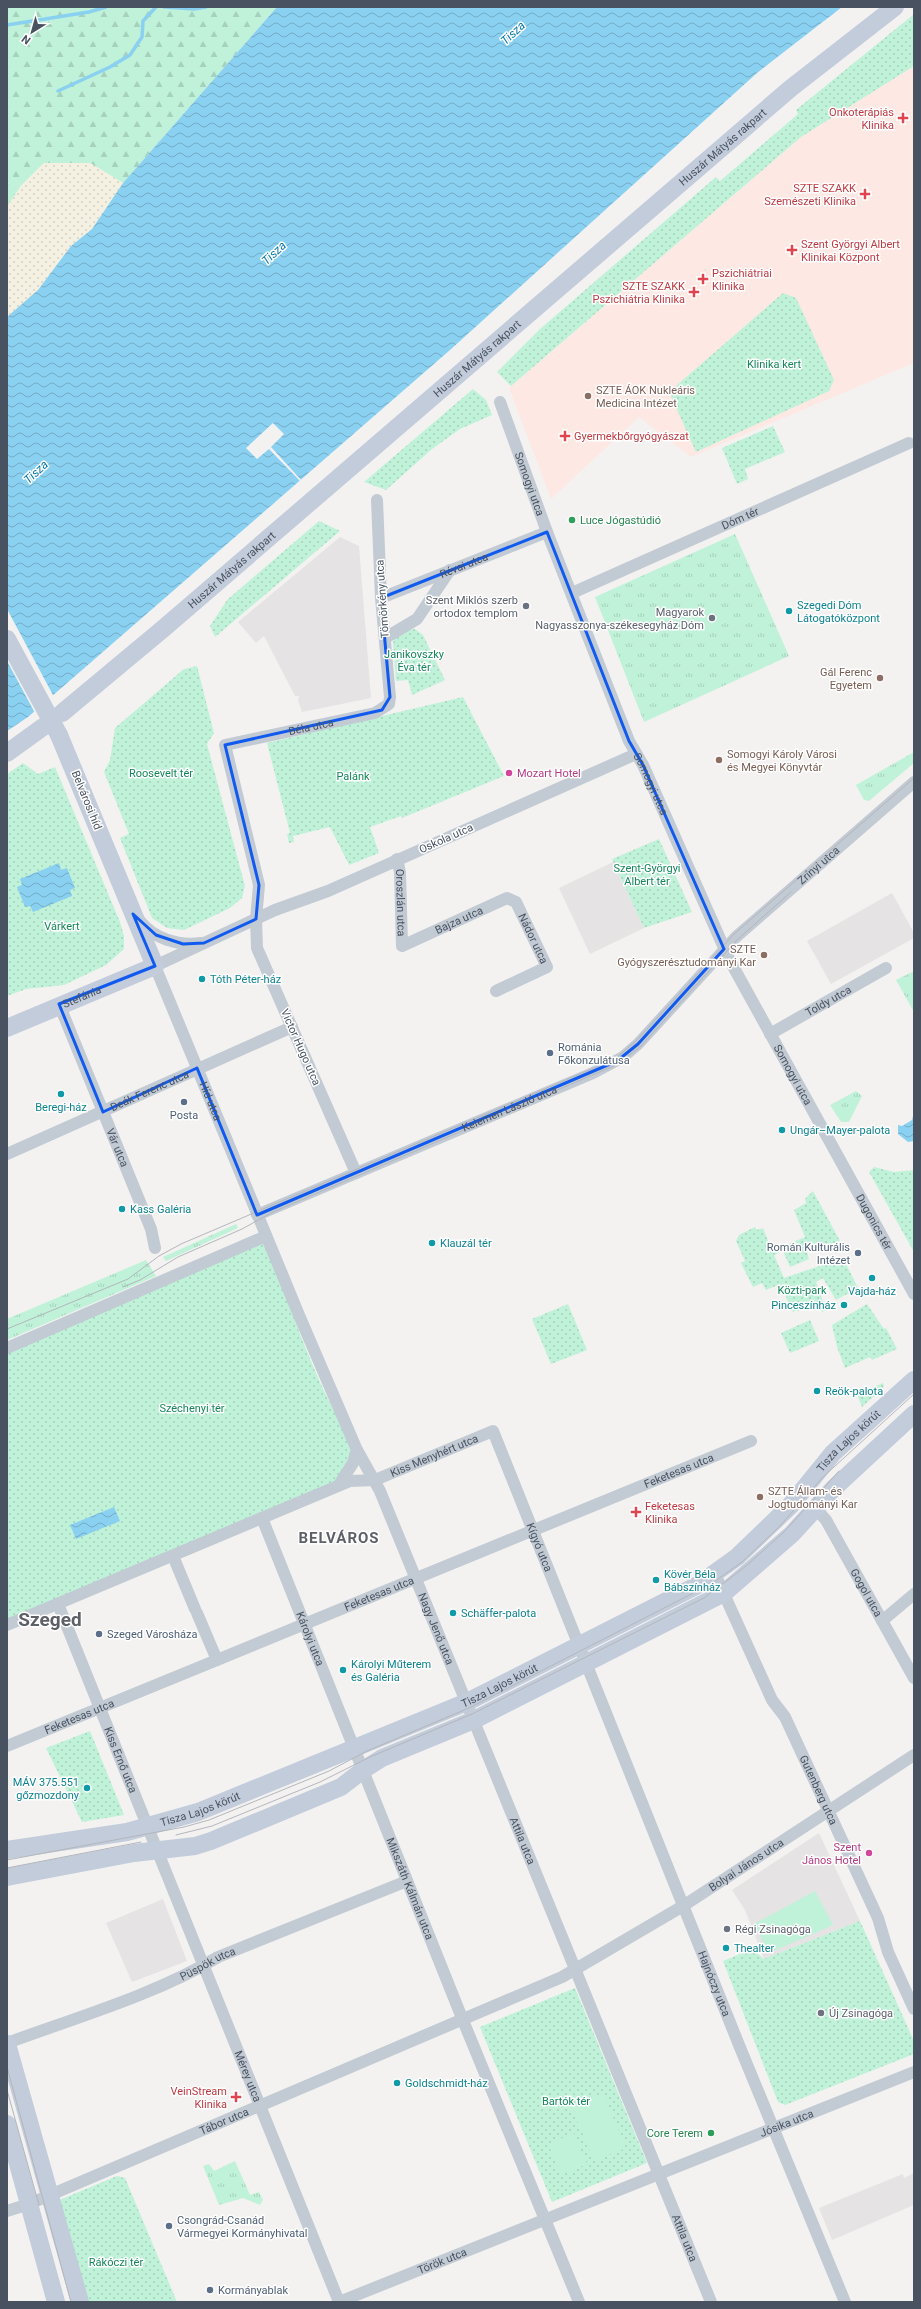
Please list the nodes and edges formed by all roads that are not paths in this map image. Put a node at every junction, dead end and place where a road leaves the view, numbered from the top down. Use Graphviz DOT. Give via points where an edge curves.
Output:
graph roads {
  1 [pos="895,7"];
  2 [pos="500,402"];
  3 [pos="909,443"];
  4 [pos="377,500"];
  5 [pos="548,532"];
  6 [pos="450,570"];
  7 [pos="572,593"];
  8 [pos="381,598"];
  9 [pos="384,638"];
  10 [pos="7,639"];
  11 [pos="390,697"];
  12 [pos="62,712"];
  13 [pos="43,727"];
  14 [pos="7,753"];
  15 [pos="636,754"];
  16 [pos="914,782"];
  17 [pos="397,859"];
  18 [pos="516,902"];
  19 [pos="134,914"];
  20 [pos="256,919"];
  21 [pos="204,943"];
  22 [pos="402,946"];
  23 [pos="724,949"];
  24 [pos="156,966"];
  25 [pos="886,968"];
  26 [pos="496,991"];
  27 [pos="59,1004"];
  28 [pos="292,1027"];
  29 [pos="7,1028"];
  30 [pos="770,1034"];
  31 [pos="197,1068"];
  32 [pos="103,1112"];
  33 [pos="834,1150"];
  34 [pos="7,1154"];
  35 [pos="356,1173"];
  36 [pos="257,1215"];
  37 [pos="266,1236"];
  38 [pos="155,1248"];
  39 [pos="914,1294"];
  40 [pos="7,1348"];
  41 [pos="914,1380"];
  42 [pos="914,1414"];
  43 [pos="493,1431"];
  44 [pos="751,1442"];
  45 [pos="357,1450"];
  46 [pos="375,1480"];
  47 [pos="338,1486"];
  48 [pos="816,1509"];
  49 [pos="262,1518"];
  50 [pos="533,1530"];
  51 [pos="173,1556"];
  52 [pos="715,1574"];
  53 [pos="416,1579"];
  54 [pos="724,1593"];
  55 [pos="914,1594"];
  56 [pos="58,1604"];
  57 [pos="882,1621"];
  58 [pos="304,1624"];
  59 [pos="7,1625"];
  60 [pos="580,1644"];
  61 [pos="217,1660"];
  62 [pos="587,1663"];
  63 [pos="914,1678"];
  64 [pos="100,1708"];
  65 [pos="470,1711"];
  66 [pos="7,1746"];
  67 [pos="914,1755"];
  68 [pos="358,1759"];
  69 [pos="828,1812"];
  70 [pos="149,1827"];
  71 [pos="7,1850"];
  72 [pos="158,1850"];
  73 [pos="7,1877"];
  74 [pos="407,1881"];
  75 [pos="683,1906"];
  76 [pos="204,1966"];
  77 [pos="575,1970"];
  78 [pos="914,2009"];
  79 [pos="462,2018"];
  80 [pos="7,2044"];
  81 [pos="914,2072"];
  82 [pos="261,2106"];
  83 [pos="7,2124"];
  84 [pos="772,2128"];
  85 [pos="658,2174"];
  86 [pos="51,2195"];
  87 [pos="30,2204"];
  88 [pos="7,2211"];
  89 [pos="545,2219"];
  90 [pos="56,2302"];
  91 [pos="80,2302"];
  92 [pos="339,2302"];
  93 [pos="579,2302"];
  94 [pos="711,2302"];
  95 [pos="845,2302"];
  1 -- 12 [label="street, Huszár Mátyás rakpart" via="791,88 176,618"];
  2 -- 5 [label="street, Somogyi utca"];
  3 -- 7 [label="street, Dóm tér"];
  4 -- 8 [label="street, Tömörkény utca"];
  5 -- 6 [label="street, Révai utca"];
  5 -- 7 [label="street, Somogyi utca"];
  6 -- 8 [label="street, Révai utca"];
  6 -- 9 [label="street" via="417,619"];
  7 -- 15 [label="street, Somogyi utca"];
  8 -- 9 [label="street, Tömörkény utca"];
  9 -- 11 [label="street, Tömörkény utca"];
  10 -- 19 [label="street, Belvárosi híd, bridge" via="59,736"];
  11 -- 20 [label="street, Béla utca" via="385,707 375,713 224,745 259,885"];
  13 -- 14 [label="street"];
  15 -- 17 [label="street, Oskola utca"];
  15 -- 23 [label="street, Somogyi utca"];
  16 -- 23 [label="street, Zrínyi utca"];
  17 -- 20 [label="street, Oskola utca" via="328,892"];
  17 -- 22 [label="street, Oroszlán utca" via="400,872"];
  18 -- 22 [label="street, Bajza utca" via="507,898"];
  18 -- 26 [label="street, Nádor utca" via="547,967"];
  19 -- 21 [label="street" via="156,935 183,944"];
  19 -- 24 [label="street, Belvárosi híd"];
  20 -- 21 [label="street"];
  20 -- 28 [label="street, Victor Hugo utca" via="257,948"];
  21 -- 24 [label="street"];
  23 -- 30 [label="street, Somogyi utca"];
  23 -- 35 [label="street, Kelemen László utca" via="638,1044 617,1062"];
  24 -- 27 [label="street, Stefánia"];
  24 -- 31 [label="street, Híd utca"];
  25 -- 30 [label="street, Toldy utca"];
  27 -- 29 [label="street, Stefánia"];
  27 -- 32 [label="street, Vár utca"];
  28 -- 31 [label="street, Deák Ferenc utca"];
  28 -- 35 [label="street, Victor Hugo utca"];
  30 -- 33 [label="street, Somogyi utca"];
  31 -- 32 [label="street, Deák Ferenc utca"];
  31 -- 36 [label="street, Híd utca"];
  32 -- 34 [label="street, Deák Ferenc utca"];
  32 -- 38 [label="street, Vár utca" via="151,1229"];
  33 -- 39 [label="street, Dugonics tér"];
  35 -- 36 [label="street, Kelemen László utca"];
  36 -- 37 [label="street"];
  37 -- 40 [label="street"];
  37 -- 45 [label="street"];
  41 -- 52 [label="street, Tisza Lajos körút" via="833,1453 790,1506 737,1557"];
  42 -- 48 [label="street, Tisza Lajos körút" via="834,1488"];
  43 -- 46 [label="street, Kiss Menyhért utca"];
  43 -- 50 [label="street, Kígyó utca"];
  44 -- 50 [label="street, Feketesas utca"];
  45 -- 46 [label="street"];
  45 -- 47 [label="street" via="350,1469"];
  46 -- 47 [label="street" via="356,1480"];
  46 -- 53 [label="street, Nagy Jenő utca"];
  47 -- 49 [label="street"];
  48 -- 54 [label="street, Tisza Lajos körút"];
  48 -- 57 [label="street, Gogol utca" via="826,1520"];
  49 -- 51 [label="street"];
  49 -- 58 [label="street, Károlyi utca"];
  50 -- 53 [label="street, Feketesas utca"];
  50 -- 60 [label="street, Kígyó utca"];
  51 -- 56 [label="street"];
  51 -- 61 [label="street"];
  52 -- 54 [label="street, Gutenberg utca"];
  52 -- 60 [label="street, Tisza Lajos körút"];
  53 -- 58 [label="street, Feketesas utca"];
  53 -- 65 [label="street, Nagy Jenő utca"];
  54 -- 62 [label="street, Tisza Lajos körút"];
  54 -- 69 [label="street, Gutenberg utca" via="772,1700 785,1717"];
  55 -- 57 [label="street"];
  56 -- 59 [label="street"];
  56 -- 64 [label="street, Kiss Ernő utca"];
  57 -- 63 [label="street, Gogol utca"];
  58 -- 61 [label="street, Feketesas utca"];
  58 -- 68 [label="street, Károlyi utca"];
  60 -- 62 [label="street, Kígyó utca"];
  60 -- 65 [label="street, Tisza Lajos körút"];
  61 -- 64 [label="street, Feketesas utca"];
  62 -- 65 [label="street, Tisza Lajos körút"];
  62 -- 75 [label="street, Hajnóczy utca"];
  64 -- 66 [label="street, Feketesas utca"];
  64 -- 70 [label="street, Kiss Ernő utca"];
  65 -- 68 [label="street, Tisza Lajos körút" via="382,1758"];
  65 -- 77 [label="street, Attila utca"];
  67 -- 69 [label="street, Bolyai János utca"];
  68 -- 70 [label="street, Tisza Lajos körút"];
  68 -- 72 [label="street, Tisza Lajos körút" via="342,1787 211,1841 195,1846"];
  68 -- 74 [label="street, Mikszáth Kálmán utca"];
  69 -- 75 [label="street, Bolyai János utca"];
  69 -- 78 [label="street, Gutenberg utca" via="878,1918 888,1952"];
  70 -- 71 [label="street, Tisza Lajos körút"];
  70 -- 72 [label="street, Kiss Ernő utca"];
  72 -- 73 [label="street, Tisza Lajos körút"];
  72 -- 76 [label="street, Mérey utca"];
  74 -- 76 [label="street, Püspök utca" via="218,1957"];
  74 -- 79 [label="street, Mikszáth Kálmán utca"];
  75 -- 77 [label="street, Bolyai János utca"];
  75 -- 84 [label="street, Hajnóczy utca"];
  76 -- 80 [label="street, Püspök utca"];
  76 -- 82 [label="street, Mérey utca"];
  77 -- 79 [label="street"];
  77 -- 85 [label="street"];
  79 -- 82 [label="street, Tábor utca"];
  79 -- 89 [label="street"];
  80 -- 86 [label="street"];
  81 -- 84 [label="street, Jósika utca"];
  82 -- 86 [label="street, Tábor utca"];
  82 -- 92 [label="street, Mérey utca"];
  83 -- 87 [label="street"];
  84 -- 85 [label="street, Jósika utca"];
  84 -- 95 [label="street, Hajnóczy utca"];
  85 -- 89 [label="street"];
  85 -- 94 [label="street, Attila utca"];
  86 -- 87 [label="street, Tábor utca"];
  86 -- 91 [label="street"];
  87 -- 88 [label="street, Tábor utca"];
  87 -- 90 [label="street"];
  89 -- 92 [label="street, Török utca"];
  89 -- 93 [label="street"];
}
